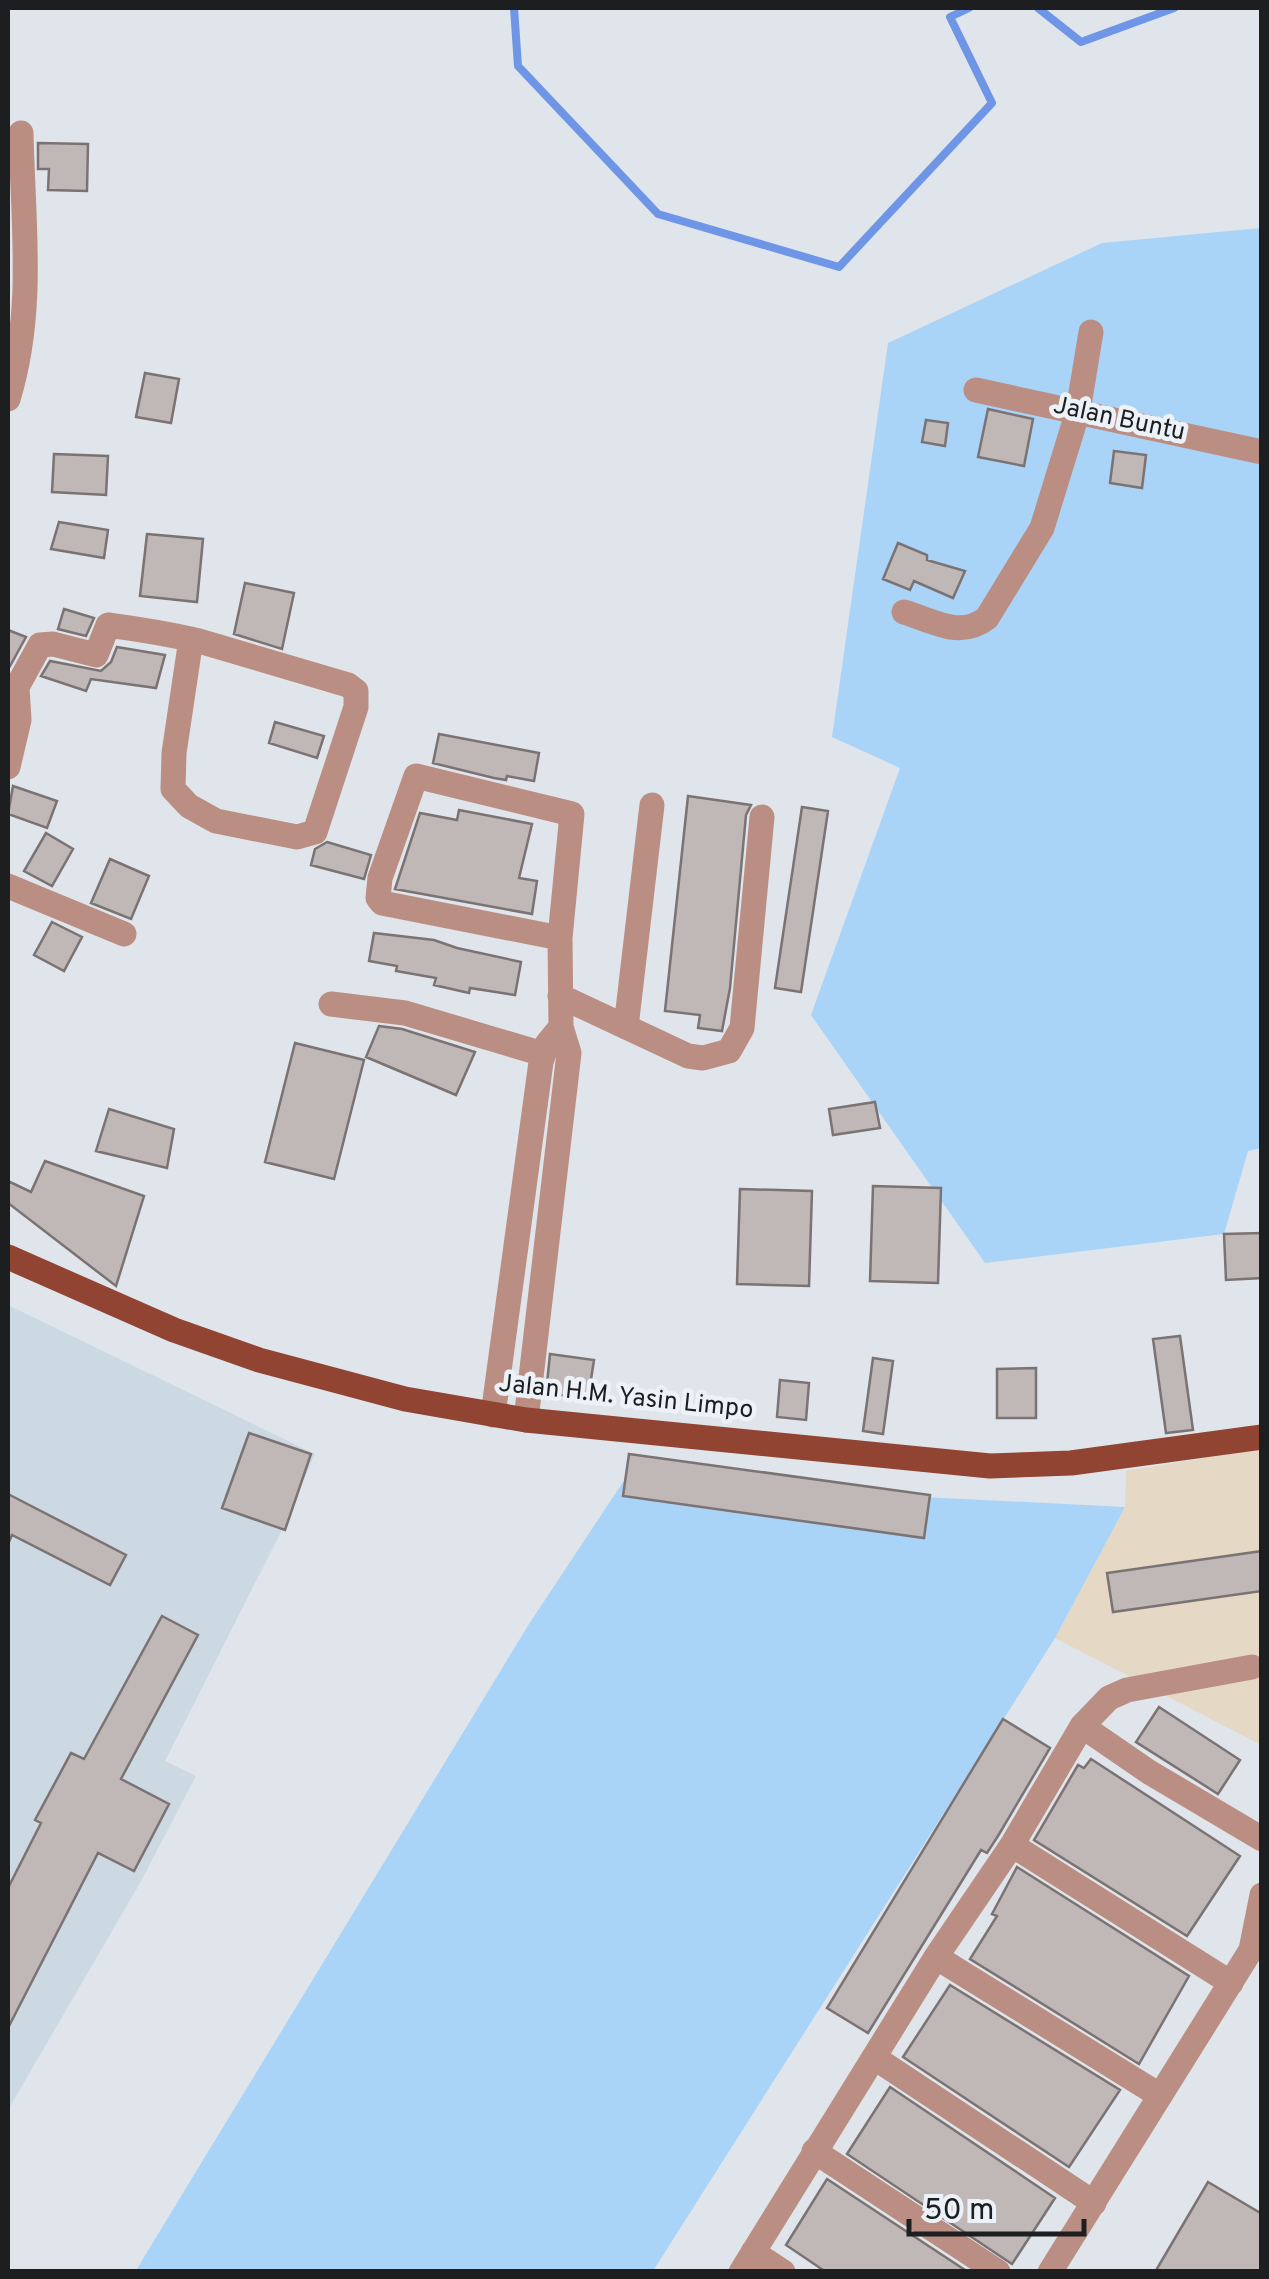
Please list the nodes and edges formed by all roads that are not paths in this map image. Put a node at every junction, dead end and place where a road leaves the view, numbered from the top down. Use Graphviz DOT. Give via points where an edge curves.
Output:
graph roads {
  1 [pos="20,133"];
  2 [pos="1091,332"];
  3 [pos="976,390"];
  4 [pos="8,399"];
  5 [pos="1078,410"];
  6 [pos="1262,452"];
  7 [pos="904,612"];
  8 [pos="191,640"];
  9 [pos="12,686"];
  10 [pos="8,766"];
  11 [pos="652,805"];
  12 [pos="762,817"];
  13 [pos="8,886"];
  14 [pos="124,934"];
  15 [pos="560,938"];
  16 [pos="560,996"];
  17 [pos="332,1004"];
  18 [pos="561,1027"];
  19 [pos="626,1027"];
  20 [pos="543,1054"];
  21 [pos="8,1256"];
  22 [pos="493,1415"];
  23 [pos="526,1420"];
  24 [pos="1262,1436"];
  25 [pos="1252,1667"];
  26 [pos="1082,1726"];
  27 [pos="1262,1838"];
  28 [pos="1012,1845"];
  29 [pos="1262,1895"];
  30 [pos="1256,1946"];
  31 [pos="936,1957"];
  32 [pos="1231,1983"];
  33 [pos="876,2058"];
  34 [pos="1159,2095"];
  35 [pos="814,2151"];
  36 [pos="1094,2203"];
  37 [pos="747,2262"];
  38 [pos="784,2272"];
  39 [pos="998,2272"];
  40 [pos="1050,2272"];
  1 -- 4 [label="street" via="26,313"];
  2 -- 5 [label="street"];
  3 -- 5 [label="street, Jalan Buntu"];
  5 -- 6 [label="street, Jalan Buntu"];
  5 -- 7 [label="street" via="1042,528 987,618 962,630"];
  8 -- 8 [label="street" via="173,789 216,821 312,836 356,691"];
  8 -- 9 [label="street" via="108,625 96,654 40,645"];
  9 -- 10 [label="street" via="18,730"];
  11 -- 19 [label="street"];
  12 -- 19 [label="street" via="738,1040 729,1052 704,1058"];
  13 -- 14 [label="street"];
  15 -- 15 [label="street" via="382,902 380,878 416,776 572,814"];
  15 -- 16 [label="street"];
  16 -- 18 [label="street"];
  16 -- 19 [label="street"];
  17 -- 20 [label="street" via="405,1014"];
  18 -- 20 [label="street"];
  18 -- 23 [label="street" via="569,1054"];
  20 -- 22 [label="street"];
  21 -- 22 [label="main road, Jalan H.M. Yasin Limpo" via="259,1360"];
  22 -- 23 [label="main road, Jalan H.M. Yasin Limpo"];
  23 -- 24 [label="main road, Jalan H.M. Yasin Limpo" via="990,1466 1071,1463"];
  25 -- 26 [label="street" via="1126,1690 1108,1698"];
  26 -- 27 [label="street"];
  26 -- 28 [label="street"];
  28 -- 31 [label="street"];
  28 -- 32 [label="street"];
  29 -- 30 [label="street"];
  30 -- 32 [label="street"];
  31 -- 33 [label="street"];
  31 -- 34 [label="street"];
  32 -- 34 [label="street"];
  33 -- 35 [label="street"];
  33 -- 36 [label="street"];
  34 -- 36 [label="street"];
  35 -- 37 [label="street"];
  35 -- 39 [label="street"];
  36 -- 40 [label="street"];
  37 -- 38 [label="street"];
}
